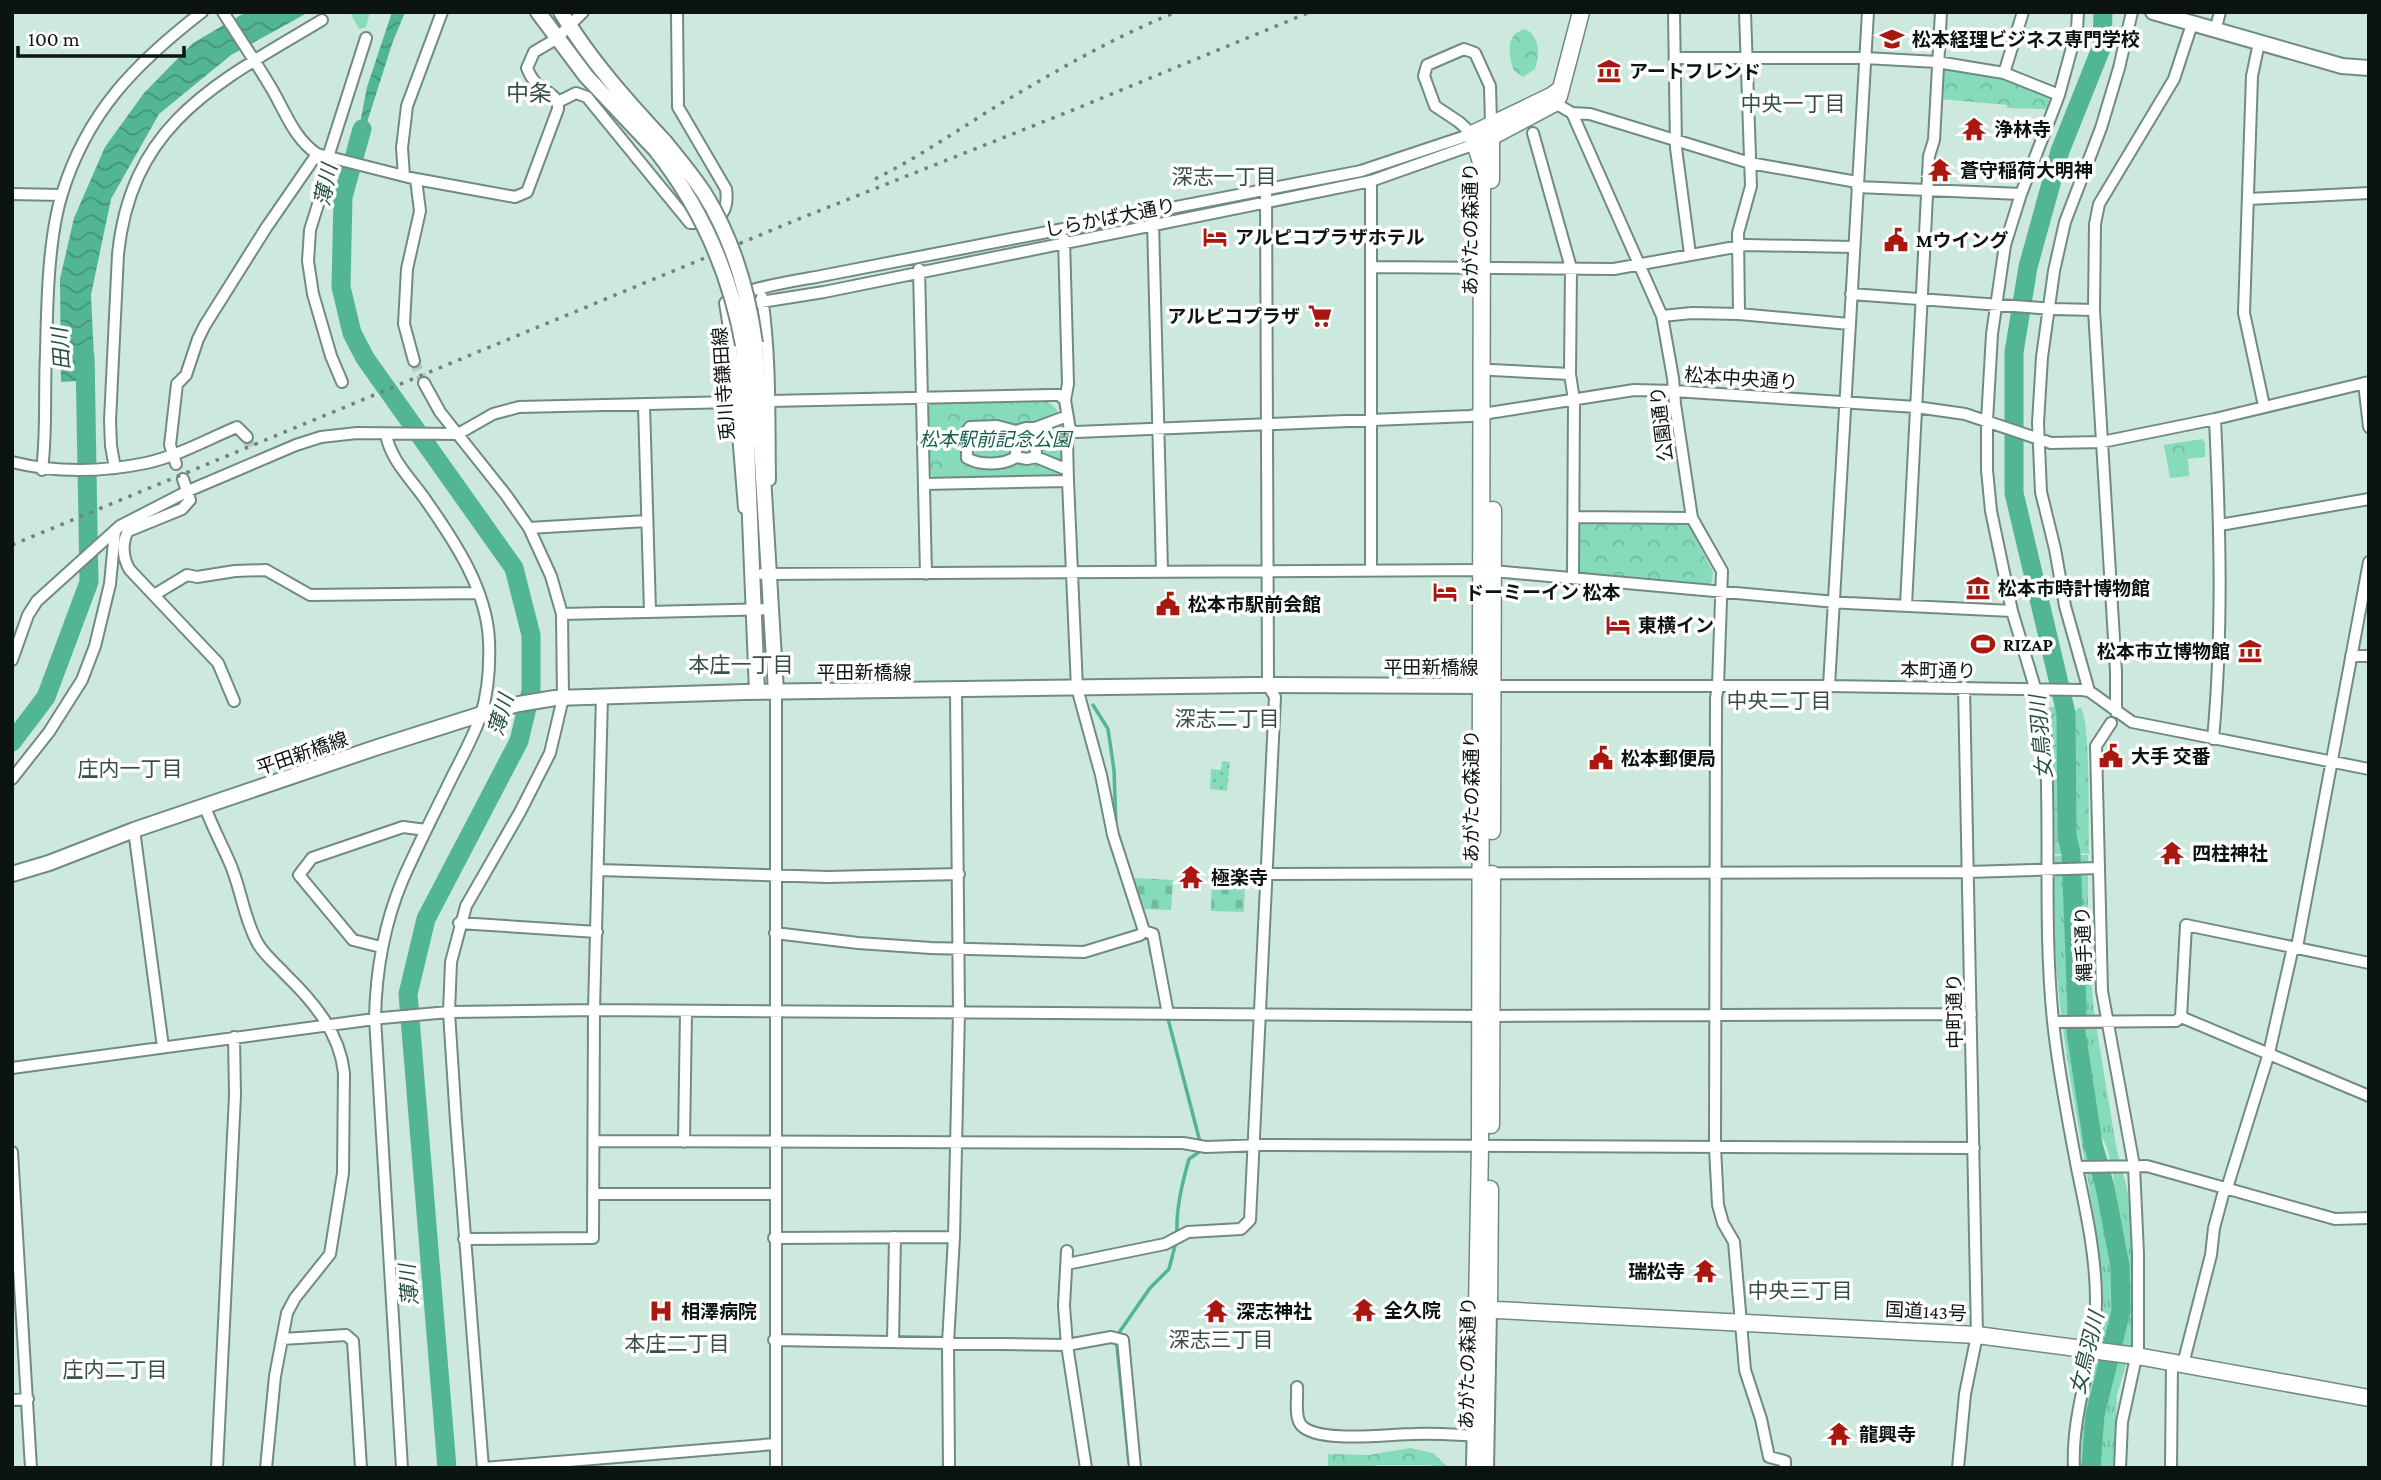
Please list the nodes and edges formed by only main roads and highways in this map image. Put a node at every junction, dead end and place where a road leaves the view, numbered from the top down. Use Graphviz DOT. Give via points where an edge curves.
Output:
graph roads {
  1 [pos="538,12"];
  2 [pos="561,12"];
  3 [pos="1581,12"];
  4 [pos="2153,12"];
  5 [pos="2369,68"];
  6 [pos="1491,131"];
  7 [pos="660,145"];
  8 [pos="1487,267"];
  9 [pos="749,344"];
  10 [pos="1487,414"];
  11 [pos="1487,686"];
  12 [pos="757,692"];
  13 [pos="776,692"];
  14 [pos="12,874"];
  15 [pos="1483,1309"];
  16 [pos="2369,1398"];
  17 [pos="1480,1436"];
  18 [pos="1474,1468"];
  19 [pos="1486,1468"];
  1 -- 7 [label="main road, 兎川寺鎌田線" via="586,76"];
  2 -- 7 [label="main road, 兎川寺鎌田線" via="581,45"];
  3 -- 6 [label="highway" via="1556,96"];
  4 -- 5 [label="main road" via="2342,66"];
  6 -- 8 [label="highway, あがたの森通り"];
  6 -- 8 [label="highway, あがたの森通り" via="1474,139 1482,165"];
  7 -- 9 [label="main road, 兎川寺鎌田線, bridge" via="714,245"];
  8 -- 10 [label="highway, あがたの森通り"];
  8 -- 10 [label="highway, あがたの森通り" via="1492,370"];
  9 -- 12 [label="main road, 兎川寺鎌田線" via="749,530"];
  9 -- 13 [label="main road, 兎川寺鎌田線"];
  10 -- 11 [label="highway, あがたの森通り"];
  11 -- 13 [label="main road, 平田新橋線"];
  11 -- 15 [label="highway, あがたの森通り"];
  12 -- 13 [label="main road, 平田新橋線"];
  12 -- 14 [label="main road, 平田新橋線" via="559,698 519,704 378,747"];
  15 -- 16 [label="highway, 国道143号" via="1976,1335 2134,1356"];
  15 -- 17 [label="main road, あがたの森通り"];
  17 -- 18 [label="main road, あがたの森通り"];
  17 -- 19 [label="main road, あがたの森通り"];
}
